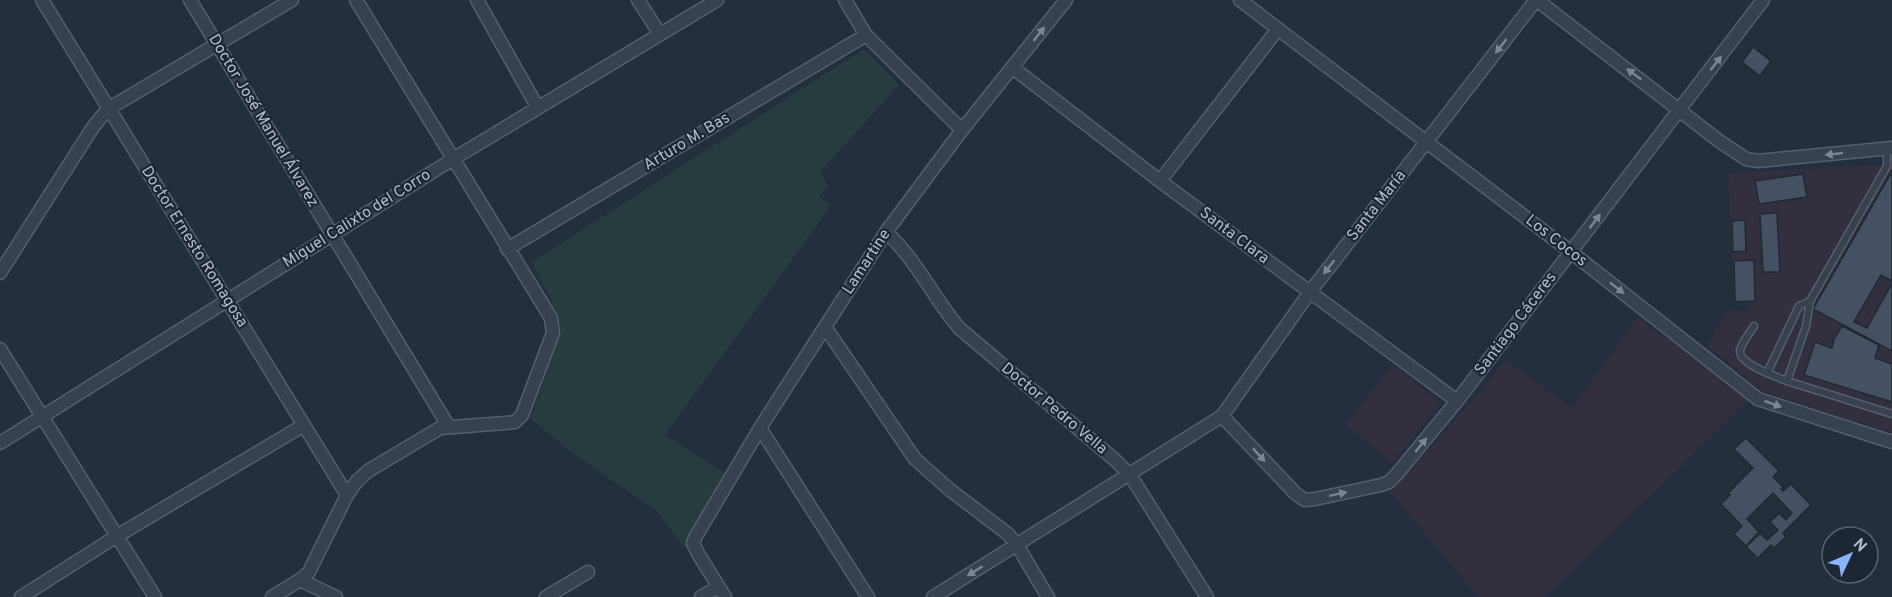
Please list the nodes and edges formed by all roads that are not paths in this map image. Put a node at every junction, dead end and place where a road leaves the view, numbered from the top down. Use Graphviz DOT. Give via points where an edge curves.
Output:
graph roads {
  1 [pos="42,0"];
  2 [pos="190,0"];
  3 [pos="292,0"];
  4 [pos="356,0"];
  5 [pos="477,0"];
  6 [pos="638,0"];
  7 [pos="717,0"];
  8 [pos="845,0"];
  9 [pos="1066,0"];
  10 [pos="1240,0"];
  11 [pos="1537,0"];
  12 [pos="1763,0"];
  13 [pos="1278,29"];
  14 [pos="660,34"];
  15 [pos="866,35"];
  16 [pos="217,44"];
  17 [pos="1013,68"];
  18 [pos="538,108"];
  19 [pos="108,109"];
  20 [pos="1680,110"];
  21 [pos="962,130"];
  22 [pos="1426,142"];
  23 [pos="1889,148"];
  24 [pos="453,159"];
  25 [pos="1889,167"];
  26 [pos="1160,181"];
  27 [pos="886,232"];
  28 [pos="332,235"];
  29 [pos="507,249"];
  30 [pos="1571,252"];
  31 [pos="0,273"];
  32 [pos="1310,292"];
  33 [pos="228,300"];
  34 [pos="1810,301"];
  35 [pos="1754,326"];
  36 [pos="825,327"];
  37 [pos="0,349"];
  38 [pos="1767,373"];
  39 [pos="1787,381"];
  40 [pos="1457,401"];
  41 [pos="1892,414"];
  42 [pos="1222,416"];
  43 [pos="43,417"];
  44 [pos="304,425"];
  45 [pos="449,426"];
  46 [pos="760,428"];
  47 [pos="1892,442"];
  48 [pos="0,443"];
  49 [pos="1130,475"];
  50 [pos="347,495"];
  51 [pos="117,536"];
  52 [pos="1017,545"];
  53 [pos="588,572"];
  54 [pos="300,580"];
  55 [pos="722,592"];
  56 [pos="21,597"];
  57 [pos="155,597"];
  58 [pos="272,597"];
  59 [pos="336,597"];
  60 [pos="546,597"];
  61 [pos="701,597"];
  62 [pos="868,597"];
  63 [pos="933,597"];
  64 [pos="1048,597"];
  65 [pos="1207,597"];
  1 -- 19 [label="street, Doctor Ernesto Romagosa"];
  2 -- 16 [label="street, Doctor José Manuel Álvarez"];
  3 -- 16 [label="street"];
  4 -- 24 [label="street"];
  5 -- 18 [label="street"];
  6 -- 14 [label="street"];
  7 -- 14 [label="street, Miguel Calixto del Corro"];
  8 -- 15 [label="street"];
  17 -- 9 [label="street, Lamartine, one-way"];
  10 -- 13 [label="street, Los Cocos"];
  20 -- 11 [label="street, one-way"];
  11 -- 22 [label="street, Santa María, one-way"];
  20 -- 12 [label="street, Santiago Cáceres, one-way"];
  13 -- 22 [label="street, Los Cocos"];
  13 -- 26 [label="street"];
  14 -- 18 [label="street, Miguel Calixto del Corro"];
  15 -- 21 [label="street"];
  15 -- 29 [label="street, Arturo M. Bas"];
  16 -- 19 [label="street"];
  16 -- 28 [label="street, Doctor José Manuel Álvarez"];
  17 -- 21 [label="street, Lamartine"];
  17 -- 26 [label="street, Santa Clara"];
  18 -- 24 [label="street, Miguel Calixto del Corro"];
  19 -- 31 [label="street"];
  19 -- 33 [label="street, Doctor Ernesto Romagosa"];
  23 -- 20 [label="street, one-way" via="1746,159"];
  30 -- 20 [label="street, Santiago Cáceres, one-way"];
  21 -- 27 [label="street, Lamartine"];
  22 -- 30 [label="street, Los Cocos"];
  22 -- 32 [label="street, Santa María, one-way"];
  23 -- 25 [label="lane"];
  24 -- 28 [label="street, Miguel Calixto del Corro"];
  24 -- 29 [label="street"];
  25 -- 34 [label="lane"];
  26 -- 32 [label="street, Santa Clara"];
  27 -- 36 [label="street, Lamartine"];
  27 -- 49 [label="street, Doctor Pedro Vella" via="900,245 959,328"];
  28 -- 33 [label="street, Miguel Calixto del Corro"];
  28 -- 45 [label="street, Doctor José Manuel Álvarez"];
  29 -- 45 [label="street" via="551,318 553,333 522,415 515,422"];
  30 -- 40 [label="street, Santiago Cáceres"];
  30 -- 47 [label="street, Los Cocos, one-way" via="1758,399"];
  32 -- 40 [label="street, Santa Clara"];
  32 -- 42 [label="street, Santa María"];
  33 -- 43 [label="street, Miguel Calixto del Corro"];
  33 -- 44 [label="street, Doctor Ernesto Romagosa"];
  34 -- 38 [label="lane" via="1798,306"];
  34 -- 39 [label="lane" via="1806,326"];
  35 -- 38 [label="lane" via="1740,350 1741,356"];
  36 -- 46 [label="street, Lamartine"];
  36 -- 52 [label="street" via="915,459"];
  37 -- 43 [label="street"];
  38 -- 39 [label="lane"];
  39 -- 41 [label="lane"];
  42 -- 40 [label="street, Santiago Cáceres, one-way" via="1305,500 1389,482"];
  42 -- 49 [label="street"];
  43 -- 48 [label="street, Miguel Calixto del Corro"];
  43 -- 51 [label="street"];
  44 -- 50 [label="street, Doctor Ernesto Romagosa"];
  44 -- 51 [label="street"];
  45 -- 50 [label="street" via="430,432 368,471"];
  46 -- 55 [label="street, Lamartine" via="693,543"];
  46 -- 62 [label="street"];
  49 -- 52 [label="street"];
  49 -- 65 [label="street, Doctor Pedro Vella"];
  50 -- 54 [label="street" via="315,563"];
  51 -- 56 [label="street"];
  51 -- 57 [label="street"];
  52 -- 63 [label="street, one-way"];
  52 -- 64 [label="street"];
  53 -- 60 [label="street"];
  54 -- 58 [label="street"];
  54 -- 59 [label="street"];
  55 -- 61 [label="street"];
}
